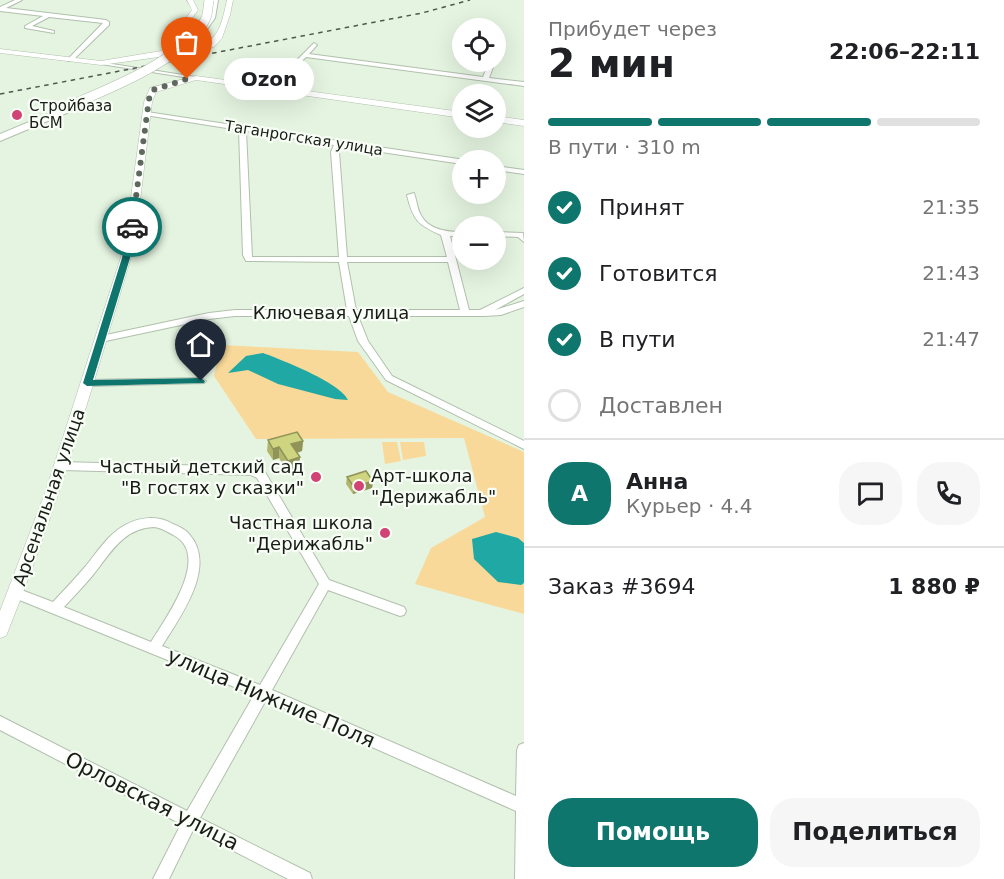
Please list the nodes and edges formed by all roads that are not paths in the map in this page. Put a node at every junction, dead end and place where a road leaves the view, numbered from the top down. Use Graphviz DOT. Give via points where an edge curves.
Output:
graph roads {
  1 [pos="19,0"];
  2 [pos="190,0"];
  3 [pos="209,0"];
  4 [pos="214,0"];
  5 [pos="230,0"];
  6 [pos="0,9"];
  7 [pos="48,16"];
  8 [pos="52,32"];
  9 [pos="314,45"];
  10 [pos="0,51"];
  11 [pos="164,52"];
  12 [pos="304,56"];
  13 [pos="70,60"];
  14 [pos="101,63"];
  15 [pos="488,72"];
  16 [pos="196,78"];
  17 [pos="485,79"];
  18 [pos="524,84"];
  19 [pos="271,88"];
  20 [pos="68,107"];
  21 [pos="147,114"];
  22 [pos="452,114"];
  23 [pos="506,121"];
  24 [pos="524,123"];
  25 [pos="242,128"];
  26 [pos="0,136"];
  27 [pos="338,143"];
  28 [pos="452,160"];
  29 [pos="506,170"];
  30 [pos="524,172"];
  31 [pos="411,195"];
  32 [pos="445,234"];
  33 [pos="452,234"];
  34 [pos="506,234"];
  35 [pos="524,240"];
  36 [pos="452,260"];
  37 [pos="344,261"];
  38 [pos="454,270"];
  39 [pos="524,291"];
  40 [pos="524,304"];
  41 [pos="352,313"];
  42 [pos="465,313"];
  43 [pos="482,313"];
  44 [pos="101,339"];
  45 [pos="201,381"];
  46 [pos="87,383"];
  47 [pos="524,445"];
  48 [pos="61,466"];
  49 [pos="325,584"];
  50 [pos="16,593"];
  51 [pos="56,607"];
  52 [pos="400,612"];
  53 [pos="0,631"];
  54 [pos="154,648"];
  55 [pos="264,693"];
  56 [pos="0,723"];
  57 [pos="524,750"];
  58 [pos="523,807"];
  59 [pos="190,821"];
  60 [pos="161,879"];
  61 [pos="304,879"];
  62 [pos="523,879"];
  1 -- 6 [label="street"];
  2 -- 11 [label="street" via="195,10 191,18"];
  3 -- 20 [label="main road, bridge" via="205,22 176,52"];
  4 -- 20 [label="main road, bridge" via="213,14 203,32 178,55 136,79"];
  5 -- 11 [label="street" via="228,15 211,45"];
  6 -- 7 [label="street"];
  7 -- 8 [label="street" via="27,27"];
  7 -- 13 [label="street" via="106,22"];
  9 -- 12 [label="street"];
  10 -- 13 [label="street"];
  11 -- 14 [label="street"];
  12 -- 17 [label="street"];
  12 -- 19 [label="street"];
  13 -- 14 [label="street"];
  14 -- 16 [label="street"];
  15 -- 17 [label="street"];
  16 -- 19 [label="street"];
  16 -- 21 [label="street, Арсенальная улица" via="153,90"];
  17 -- 18 [label="street"];
  19 -- 22 [label="street"];
  20 -- 26 [label="main road"];
  21 -- 25 [label="street, Таганрогская улица"];
  21 -- 44 [label="street, Арсенальная улица" via="131,234"];
  23 -- 24 [label="street"];
  25 -- 27 [label="street, Таганрогская улица"];
  25 -- 37 [label="street" via="249,259"];
  27 -- 28 [label="street, Таганрогская улица"];
  27 -- 37 [label="street" via="335,152"];
  29 -- 30 [label="street"];
  31 -- 32 [label="street" via="415,217"];
  32 -- 33 [label="street"];
  32 -- 36 [label="street"];
  34 -- 35 [label="street" via="520,235"];
  36 -- 37 [label="street"];
  37 -- 41 [label="street"];
  38 -- 42 [label="street"];
  39 -- 43 [label="street"];
  40 -- 43 [label="street, Ключевая улица" via="501,312"];
  41 -- 42 [label="street, Ключевая улица"];
  41 -- 44 [label="street, Ключевая улица" via="234,313"];
  41 -- 47 [label="street" via="363,341 389,378"];
  42 -- 43 [label="street, Ключевая улица"];
  44 -- 46 [label="street, Арсенальная улица"];
  45 -- 46 [label="street"];
  46 -- 48 [label="street, Арсенальная улица"];
  48 -- 49 [label="street" via="243,469 261,475"];
  48 -- 50 [label="street, Арсенальная улица"];
  49 -- 52 [label="street"];
  49 -- 55 [label="street"];
  50 -- 51 [label="street, улица Нижние Поля"];
  50 -- 53 [label="street, Арсенальная улица"];
  51 -- 54 [label="street, улица Нижние Поля"];
  51 -- 54 [label="street" via="118,535 140,523 157,522 175,529 188,541 196,561 190,588"];
  54 -- 55 [label="street, улица Нижние Поля"];
  55 -- 58 [label="street, улица Нижние Поля"];
  55 -- 59 [label="street"];
  56 -- 59 [label="street, Орловская улица"];
  57 -- 58 [label="street"];
  58 -- 62 [label="street"];
  59 -- 60 [label="street"];
  59 -- 61 [label="street, Орловская улица"];
}
